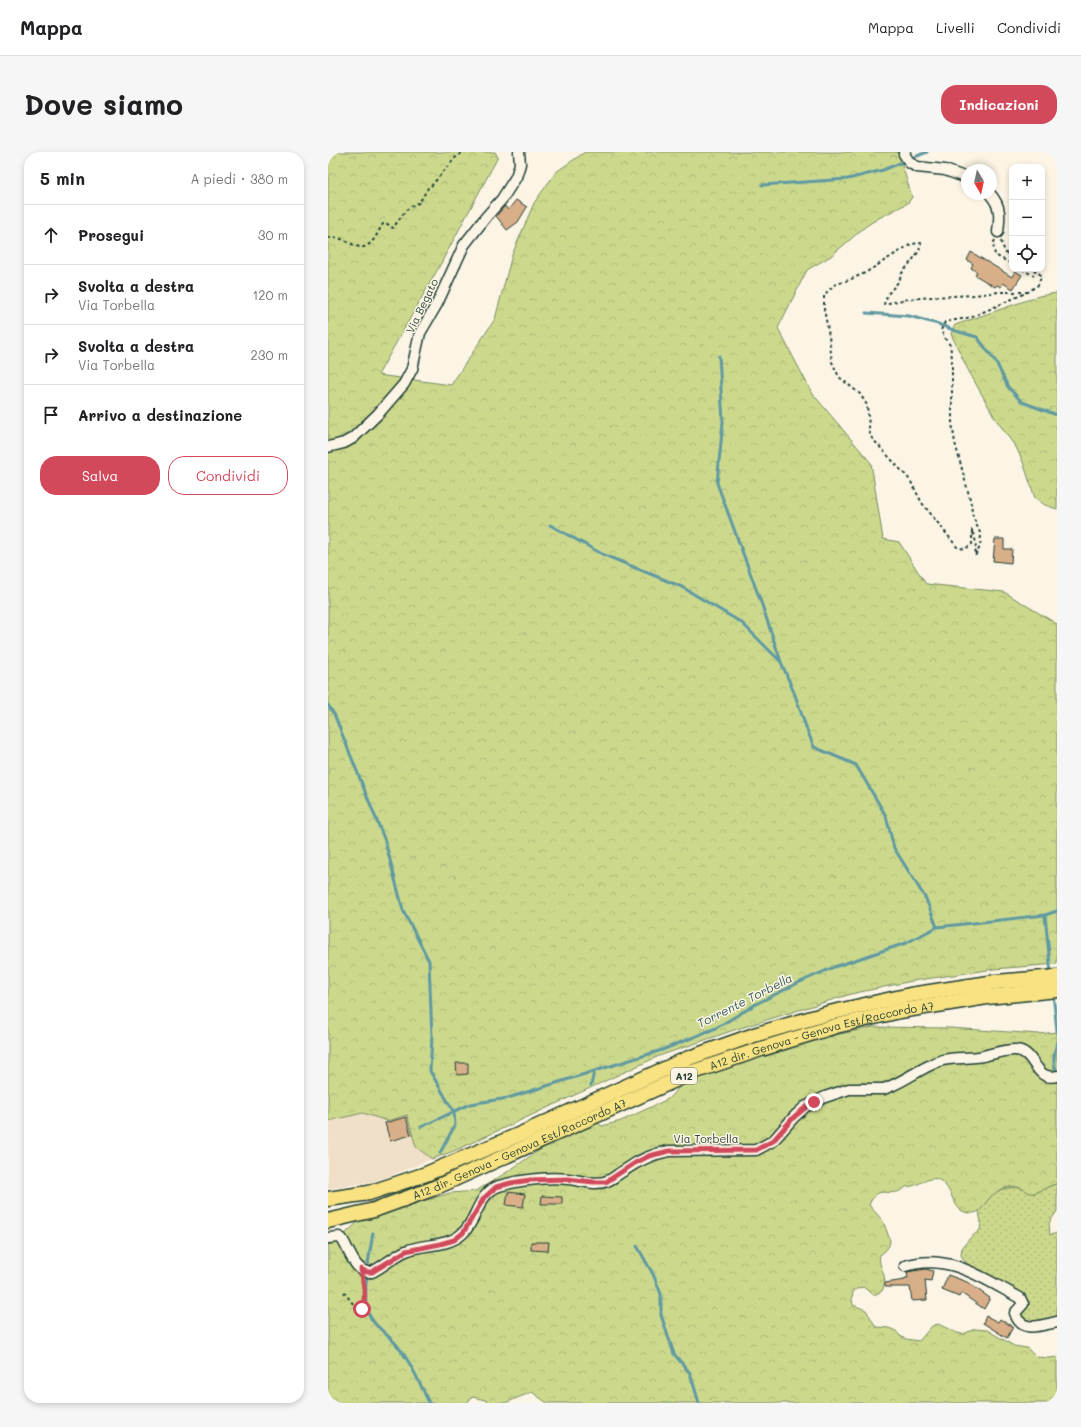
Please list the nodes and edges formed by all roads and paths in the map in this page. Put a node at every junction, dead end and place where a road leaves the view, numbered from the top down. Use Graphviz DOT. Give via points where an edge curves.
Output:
graph roads {
  1 [pos="463,152"];
  2 [pos="519,152"];
  3 [pos="905,152"];
  4 [pos="961,176"];
  5 [pos="996,200"];
  6 [pos="998,232"];
  7 [pos="328,238"];
  8 [pos="1009,257"];
  9 [pos="1009,262"];
  10 [pos="1027,272"];
  11 [pos="1039,272"];
  12 [pos="1034,276"];
  13 [pos="1028,292"];
  14 [pos="328,447"];
  15 [pos="1057,977"];
  16 [pos="1057,990"];
  17 [pos="1057,1076"];
  18 [pos="328,1199"];
  19 [pos="328,1222"];
  20 [pos="328,1238"];
  21 [pos="906,1266"];
  22 [pos="361,1269"];
  23 [pos="344,1292"];
  24 [pos="1057,1322"];
  1 -- 7 [label="path" via="428,188 419,203 401,216 393,228 386,223 383,224 368,246 362,248 345,240"];
  2 -- 14 [label="street, Via Begato" via="520,164 516,177 502,199 464,245 437,304 420,333 412,369 404,384 353,438"];
  3 -- 4 [label="street" via="910,163 917,167 945,170"];
  5 -- 6 [label="street" via="1000,215"];
  6 -- 8 [label="path" via="1004,252"];
  6 -- 9 [label="path" via="993,244 995,255"];
  10 -- 12 [label="path"];
  11 -- 13 [label="path" via="1041,277 1038,285"];
  13 -- 13 [label="path" via="931,297 884,304 888,294 919,251 921,243 911,244 865,273 834,285 824,295 832,362 839,377 860,394 867,404 870,436 910,480 922,503 957,547 965,549 972,544 972,530 976,542 975,556 980,547 981,535 973,517 955,443 952,423 952,358 950,345 941,330 945,322 972,316"];
  15 -- 18 [label="highway, A12" via="996,982 910,995 829,1013 754,1035 689,1058 426,1174 369,1192"];
  16 -- 19 [label="highway, A12 dir. Genova - Genova Est/Raccordo A7 / A12" via="987,997 900,1011 836,1026 761,1049 693,1072 432,1189 374,1210"];
  17 -- 22 [label="street, Via Torbella" via="1050,1077 1041,1073 1030,1058 1015,1049 974,1058 942,1060 891,1086 849,1089 825,1097 805,1108 773,1141 756,1150 669,1151 649,1156 606,1182 530,1180 496,1187 484,1198 463,1233 454,1240 406,1251 372,1272"];
  20 -- 22 [label="street" via="342,1239"];
  21 -- 24 [label="street" via="930,1262 963,1268 1020,1298 1023,1304 1015,1313 1022,1325 1031,1327"];
  22 -- 23 [label="path" via="364,1295 362,1309 357,1309"];
}
